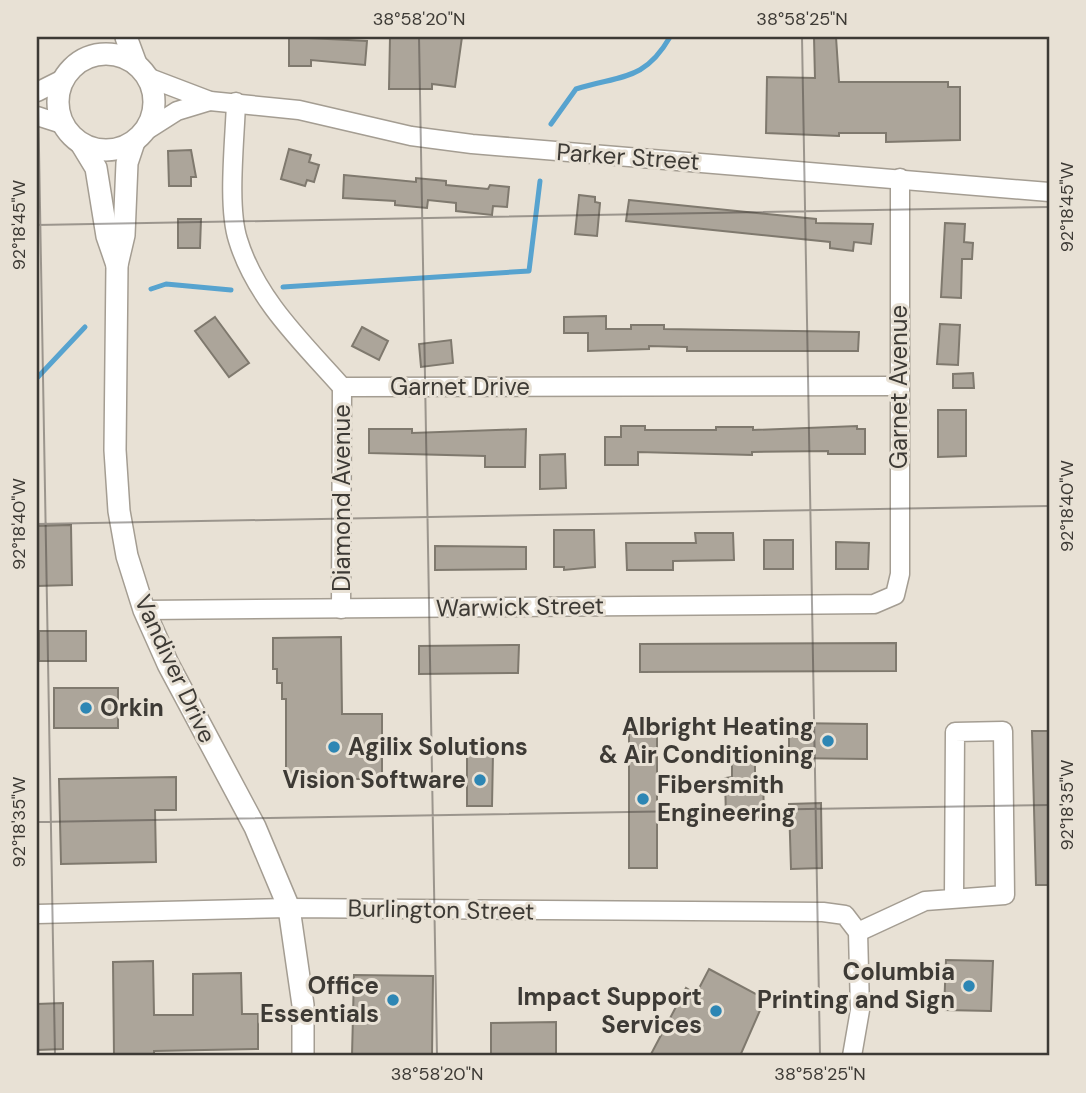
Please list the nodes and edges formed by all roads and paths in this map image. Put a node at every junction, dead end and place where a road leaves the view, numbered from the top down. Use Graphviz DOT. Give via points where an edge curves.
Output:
graph roads {
  1 [pos="127,37"];
  2 [pos="98,46"];
  3 [pos="141,71"];
  4 [pos="63,79"];
  5 [pos="37,92"];
  6 [pos="210,101"];
  7 [pos="236,102"];
  8 [pos="37,116"];
  9 [pos="62,124"];
  10 [pos="139,137"];
  11 [pos="82,145"];
  12 [pos="901,178"];
  13 [pos="1049,192"];
  14 [pos="117,265"];
  15 [pos="898,386"];
  16 [pos="342,387"];
  17 [pos="895,595"];
  18 [pos="341,609"];
  19 [pos="144,610"];
  20 [pos="954,898"];
  21 [pos="289,908"];
  22 [pos="37,914"];
  23 [pos="858,932"];
  24 [pos="303,1056"];
  25 [pos="852,1056"];
  1 -- 3 [label="main road"];
  2 -- 3 [label="main road"];
  2 -- 4 [label="main road"];
  3 -- 6 [label="street, Parker Street"];
  3 -- 10 [label="main road" via="153,92 154,109"];
  4 -- 5 [label="street"];
  4 -- 9 [label="main road" via="57,104"];
  6 -- 7 [label="street, Parker Street"];
  6 -- 10 [label="street, Parker Street" via="177,111"];
  7 -- 12 [label="street, Parker Street" via="472,144"];
  7 -- 16 [label="street" via="237,239 253,276 278,314"];
  8 -- 9 [label="street"];
  9 -- 11 [label="main road"];
  10 -- 11 [label="main road" via="109,151"];
  10 -- 14 [label="main road, Vandiver Drive" via="127,163 124,235"];
  11 -- 14 [label="main road, Vandiver Drive" via="96,168 107,236"];
  12 -- 13 [label="street, Parker Street"];
  12 -- 15 [label="street, Garnet Avenue"];
  14 -- 19 [label="main road, Vandiver Drive" via="116,484 127,556"];
  15 -- 16 [label="street, Garnet Drive"];
  15 -- 17 [label="street, Garnet Avenue" via="900,574"];
  16 -- 18 [label="street, Diamond Avenue"];
  17 -- 18 [label="street, Warwick Street" via="874,604"];
  18 -- 19 [label="street, Warwick Street"];
  19 -- 21 [label="main road, Vandiver Drive" via="255,827"];
  20 -- 20 [label="street" via="955,732 1003,731 1005,895"];
  20 -- 23 [label="street" via="925,901"];
  21 -- 22 [label="street, Burlington Street"];
  21 -- 23 [label="street, Burlington Street" via="823,912 845,915"];
  21 -- 24 [label="main road, Vandiver Drive" via="303,1006"];
  23 -- 25 [label="street" via="860,1010"];
}
